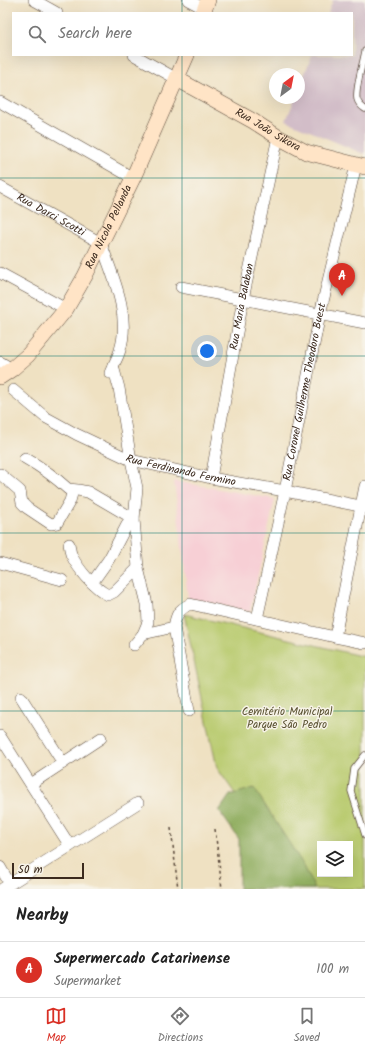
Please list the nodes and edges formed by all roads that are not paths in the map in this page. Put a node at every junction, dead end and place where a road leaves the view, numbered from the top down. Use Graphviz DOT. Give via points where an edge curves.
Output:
graph roads {
  1 [pos="34,0"];
  2 [pos="188,0"];
  3 [pos="205,7"];
  4 [pos="56,12"];
  5 [pos="365,51"];
  6 [pos="136,56"];
  7 [pos="186,56"];
  8 [pos="176,79"];
  9 [pos="0,102"];
  10 [pos="365,109"];
  11 [pos="278,137"];
  12 [pos="360,166"];
  13 [pos="133,178"];
  14 [pos="0,187"];
  15 [pos="102,243"];
  16 [pos="0,273"];
  17 [pos="181,287"];
  18 [pos="243,299"];
  19 [pos="66,309"];
  20 [pos="320,314"];
  21 [pos="365,323"];
  22 [pos="4,369"];
  23 [pos="14,390"];
  24 [pos="25,458"];
  25 [pos="131,460"];
  26 [pos="0,474"];
  27 [pos="211,478"];
  28 [pos="365,486"];
  29 [pos="73,490"];
  30 [pos="285,490"];
  31 [pos="363,507"];
  32 [pos="133,518"];
  33 [pos="69,544"];
  34 [pos="0,563"];
  35 [pos="138,568"];
  36 [pos="62,580"];
  37 [pos="92,583"];
  38 [pos="257,620"];
  39 [pos="174,627"];
  40 [pos="143,634"];
  41 [pos="335,637"];
  42 [pos="365,643"];
  43 [pos="134,645"];
  44 [pos="22,697"];
  45 [pos="189,711"];
  46 [pos="0,736"];
  47 [pos="101,738"];
  48 [pos="365,756"];
  49 [pos="63,763"];
  50 [pos="31,784"];
  51 [pos="138,803"];
  52 [pos="365,835"];
  53 [pos="70,846"];
  54 [pos="0,867"];
  55 [pos="6,886"];
  1 -- 4 [label="street"];
  2 -- 3 [label="street"];
  5 -- 10 [label="lane" via="357,92 357,101"];
  6 -- 8 [label="street"];
  7 -- 8 [label="main road, Rua Nicola Pellanda"];
  8 -- 11 [label="main road, Rua João Sikora"];
  8 -- 13 [label="main road, Rua Nicola Pellanda"];
  9 -- 13 [label="street"];
  11 -- 12 [label="main road, Rua João Sikora" via="306,152"];
  11 -- 18 [label="street, Rua Maria Balaban"];
  12 -- 20 [label="street, Rua Coronel Guilherme Theodoro Buest"];
  13 -- 15 [label="main road, Rua Nicola Pellanda"];
  14 -- 15 [label="street, Rua Darci Scotti"];
  15 -- 19 [label="main road, Rua Nicola Pellanda"];
  15 -- 25 [label="street" via="123,319 122,344 111,370 119,388"];
  16 -- 19 [label="street"];
  17 -- 18 [label="street"];
  18 -- 20 [label="street"];
  18 -- 27 [label="street, Rua Maria Balaban"];
  19 -- 22 [label="main road, Rua Nicola Pellanda" via="28,355"];
  20 -- 21 [label="street"];
  20 -- 30 [label="street, Rua Coronel Guilherme Theodoro Buest"];
  23 -- 25 [label="street, Rua Ferdinando Fermino" via="45,417"];
  24 -- 29 [label="street"];
  25 -- 27 [label="street, Rua Ferdinando Fermino"];
  25 -- 32 [label="street" via="137,488"];
  26 -- 29 [label="street" via="20,491 22,503 27,508 51,524 57,523 70,501"];
  27 -- 30 [label="street, Rua Ferdinando Fermino"];
  28 -- 31 [label="street"];
  29 -- 32 [label="street" via="88,492"];
  30 -- 31 [label="street, Rua Ferdinando Fermino"];
  30 -- 38 [label="street, Rua Coronel Guilherme Theodoro Buest"];
  31 -- 41 [label="street"];
  32 -- 35 [label="street"];
  32 -- 37 [label="street"];
  33 -- 37 [label="street" via="79,568"];
  34 -- 36 [label="street"];
  35 -- 37 [label="street" via="108,595"];
  35 -- 40 [label="street" via="147,604 148,622"];
  38 -- 39 [label="street" via="190,604 180,610"];
  38 -- 41 [label="street"];
  39 -- 40 [label="street"];
  39 -- 45 [label="street"];
  40 -- 43 [label="street"];
  41 -- 42 [label="street"];
  44 -- 49 [label="street"];
  46 -- 50 [label="street"];
  47 -- 49 [label="street"];
  48 -- 52 [label="lane" via="354,769 351,791"];
  49 -- 50 [label="street"];
  50 -- 53 [label="street"];
  51 -- 53 [label="street"];
  53 -- 55 [label="street"];
  54 -- 55 [label="street"];
}
